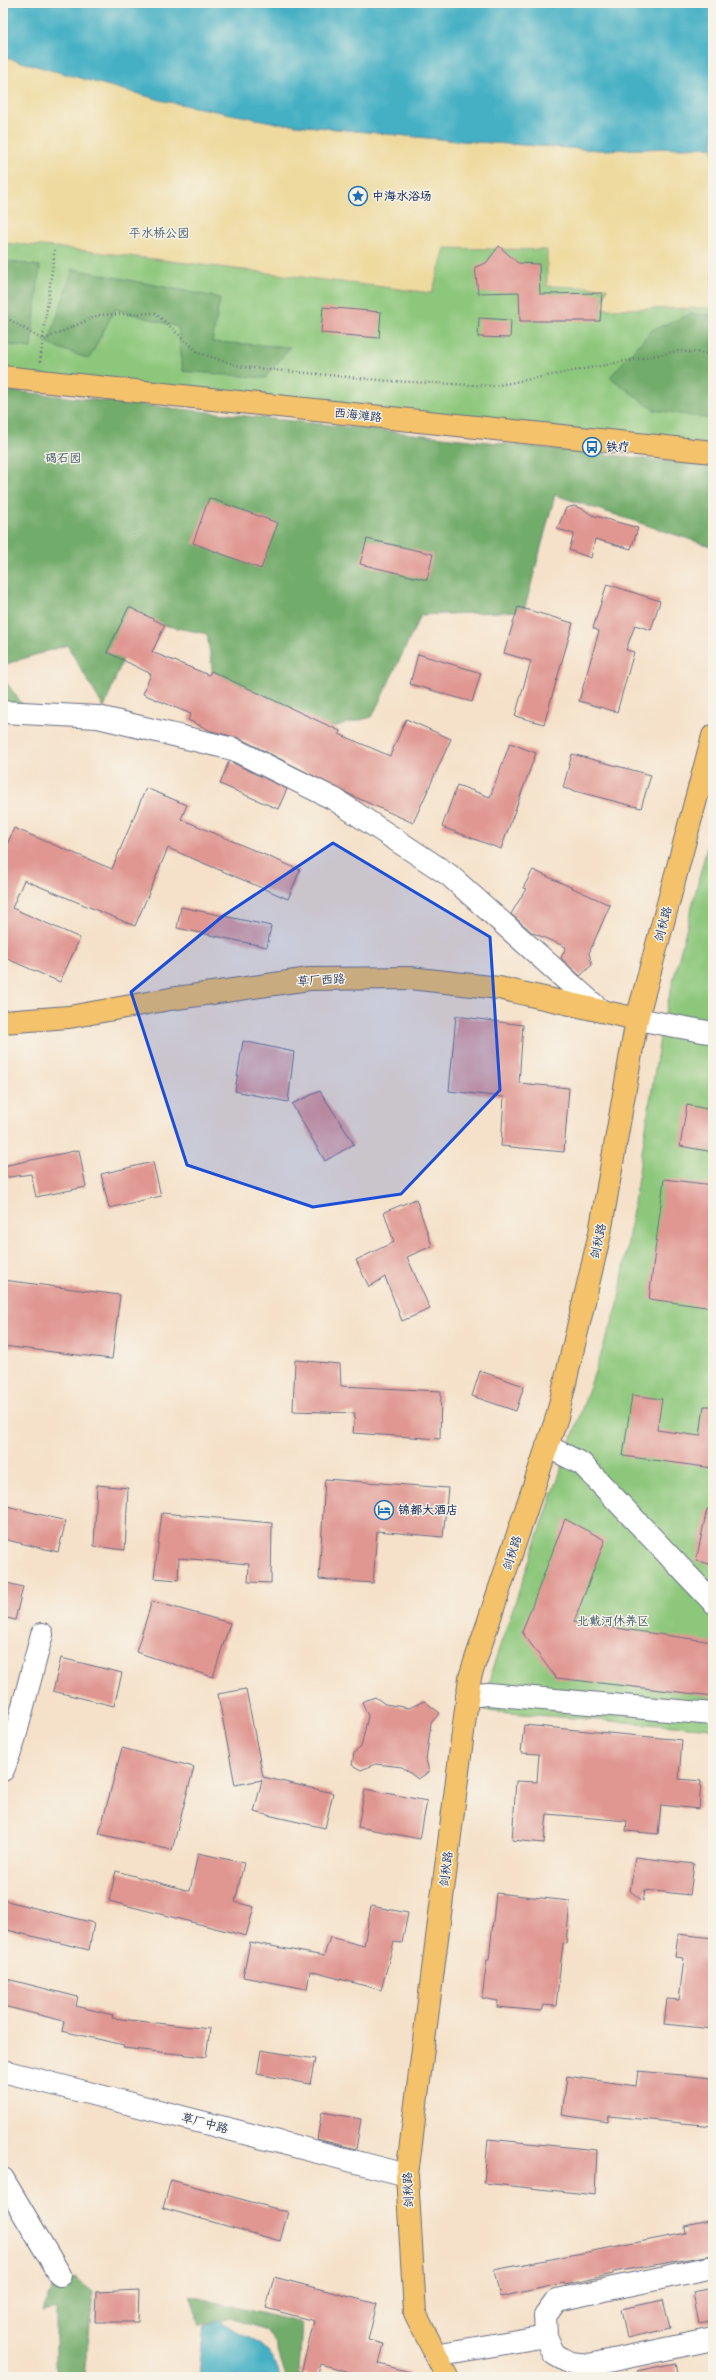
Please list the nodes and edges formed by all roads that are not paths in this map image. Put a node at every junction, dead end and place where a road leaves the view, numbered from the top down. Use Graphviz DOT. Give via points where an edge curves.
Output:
graph roads {
  1 [pos="3,377"];
  2 [pos="713,452"];
  3 [pos="3,712"];
  4 [pos="713,736"];
  5 [pos="601,1011"];
  6 [pos="637,1019"];
  7 [pos="3,1022"];
  8 [pos="713,1033"];
  9 [pos="547,1446"];
  10 [pos="713,1602"];
  11 [pos="42,1634"];
  12 [pos="468,1696"];
  13 [pos="713,1714"];
  14 [pos="3,1770"];
  15 [pos="3,2071"];
  16 [pos="407,2175"];
  17 [pos="3,2179"];
  18 [pos="713,2267"];
  19 [pos="60,2275"];
  20 [pos="546,2336"];
  21 [pos="713,2339"];
  22 [pos="435,2355"];
  23 [pos="446,2377"];
  1 -- 2 [label="main road, 西海滩路"];
  3 -- 5 [label="street" via="98,717 233,749 334,799 449,875"];
  4 -- 6 [label="main road, 剑秋路"];
  5 -- 6 [label="main road, 草厂西路"];
  5 -- 7 [label="main road, 草厂西路" via="499,988 410,978 309,979 69,1017"];
  6 -- 8 [label="street"];
  6 -- 9 [label="main road, 剑秋路" via="600,1233 557,1417"];
  9 -- 10 [label="street" via="582,1464"];
  9 -- 12 [label="main road, 剑秋路" via="470,1677"];
  11 -- 14 [label="street" via="13,1744"];
  12 -- 13 [label="street" via="488,1694"];
  12 -- 16 [label="main road, 剑秋路"];
  15 -- 16 [label="street, 草厂中路"];
  16 -- 22 [label="main road, 剑秋路" via="415,2313"];
  17 -- 19 [label="street"];
  18 -- 20 [label="street" via="557,2300 545,2316"];
  20 -- 21 [label="street" via="554,2354 570,2363 589,2365"];
  20 -- 22 [label="street"];
  22 -- 23 [label="main road, 剑秋路"];
}
